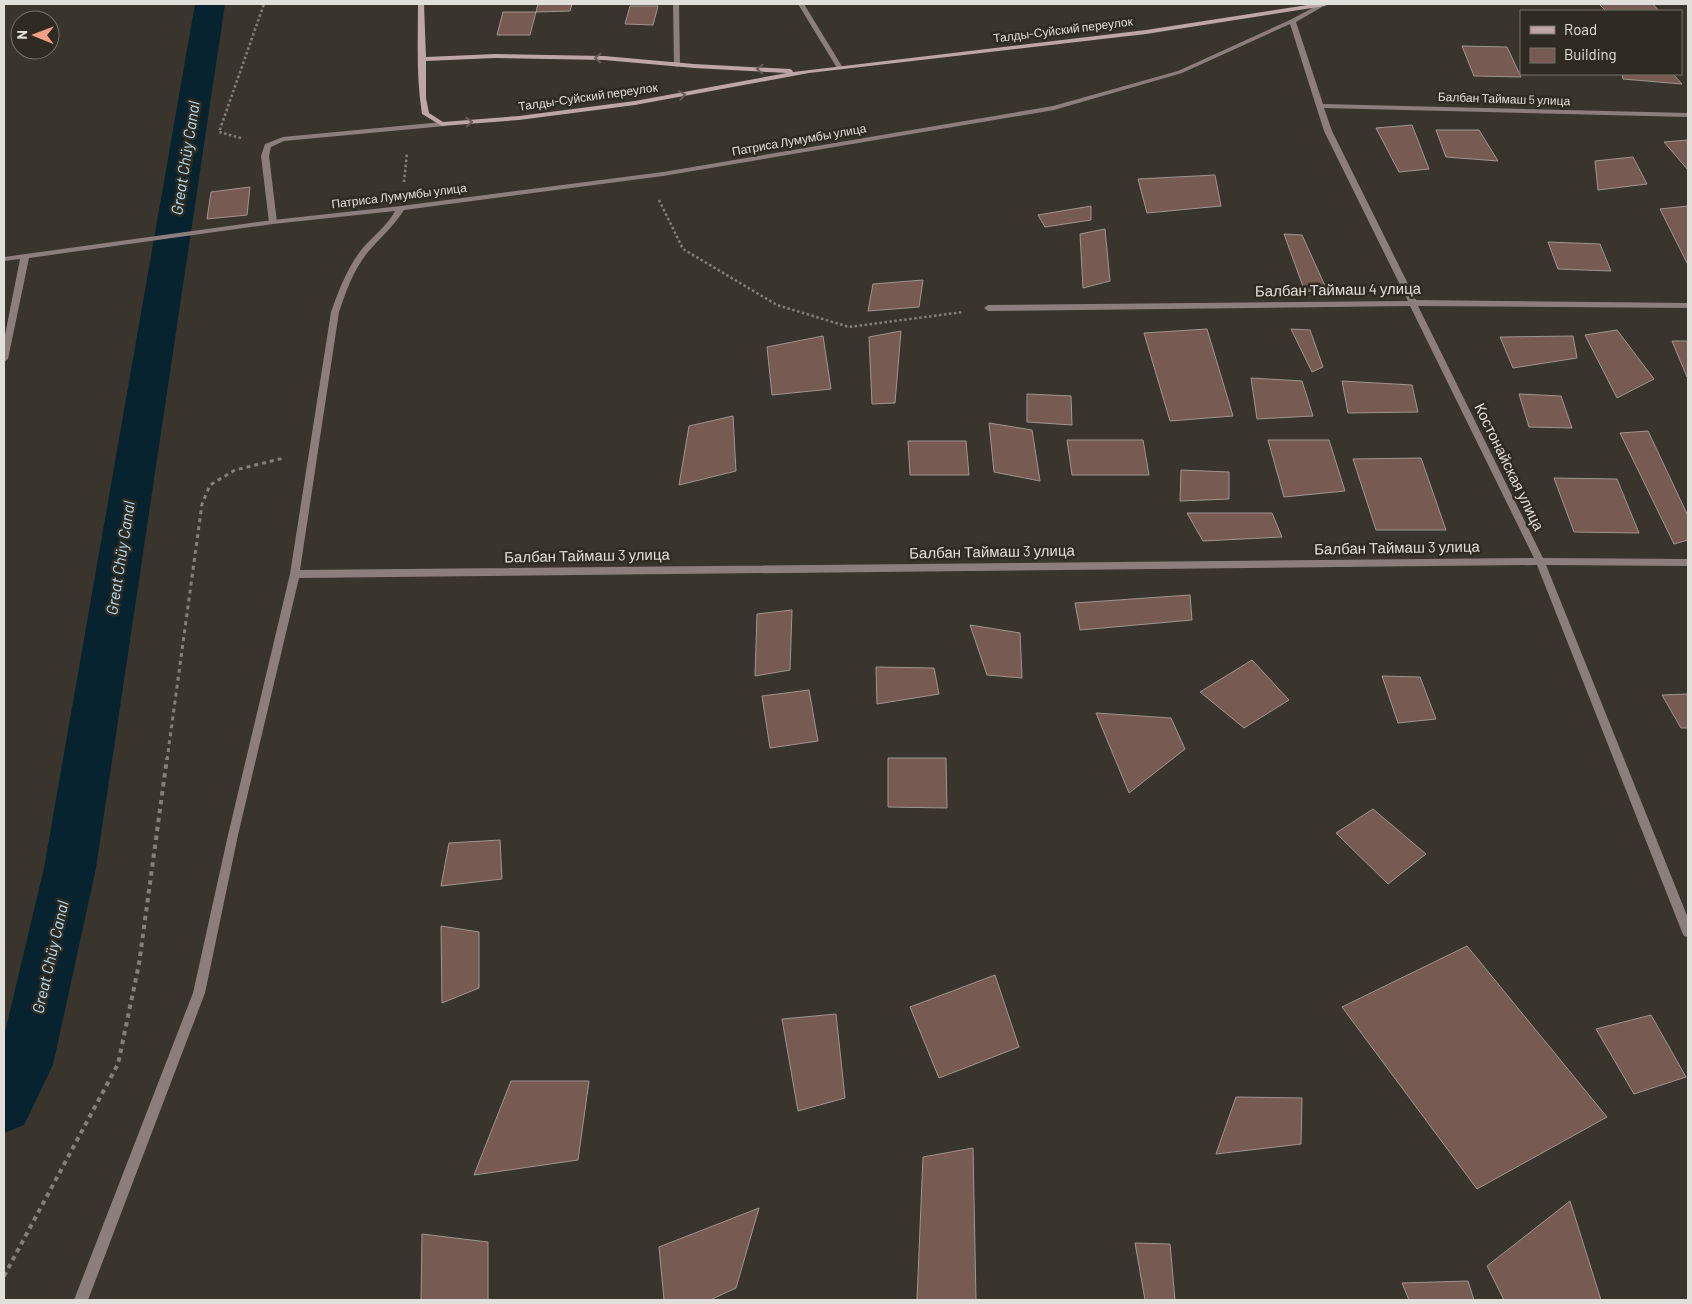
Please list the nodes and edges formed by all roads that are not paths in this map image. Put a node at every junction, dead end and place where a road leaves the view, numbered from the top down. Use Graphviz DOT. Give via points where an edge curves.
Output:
graph roads {
  1 [pos="421,4"];
  2 [pos="676,4"];
  3 [pos="801,4"];
  4 [pos="1322,5"];
  5 [pos="1292,21"];
  6 [pos="421,59"];
  7 [pos="677,65"];
  8 [pos="840,68"];
  9 [pos="809,71"];
  10 [pos="1320,106"];
  11 [pos="1688,115"];
  12 [pos="442,124"];
  13 [pos="401,208"];
  14 [pos="273,222"];
  15 [pos="25,256"];
  16 [pos="6,260"];
  17 [pos="1413,303"];
  18 [pos="1688,306"];
  19 [pos="988,308"];
  20 [pos="4,360"];
  21 [pos="1540,561"];
  22 [pos="1688,562"];
  23 [pos="295,574"];
  24 [pos="1685,914"];
  25 [pos="1688,932"];
  26 [pos="80,1300"];
  1 -- 6 [label="street"];
  2 -- 7 [label="street"];
  3 -- 8 [label="street"];
  4 -- 5 [label="street, Патриса Лумумбы улица"];
  4 -- 8 [label="street, Талды-Суйский переулок" via="1146,32"];
  5 -- 10 [label="street, Костонайская улица"];
  5 -- 13 [label="street, Патриса Лумумбы улица" via="1180,72 1054,108 662,174"];
  7 -- 6 [label="street, Талды-Суйский переулок, one-way" via="594,58 495,56"];
  6 -- 12 [label="street" via="426,114"];
  9 -- 7 [label="street, Талды-Суйский переулок, one-way"];
  8 -- 9 [label="street, Талды-Суйский переулок"];
  12 -- 9 [label="street, Талды-Суйский переулок, one-way" via="636,103"];
  10 -- 11 [label="street, Балбан Таймаш 5 улица"];
  10 -- 17 [label="street, Костонайская улица" via="1328,131"];
  12 -- 14 [label="street" via="283,140 268,146 265,156"];
  13 -- 14 [label="street, Патриса Лумумбы улица"];
  13 -- 23 [label="street" via="396,218 361,255 344,285 335,312"];
  14 -- 15 [label="street, Патриса Лумумбы улица"];
  15 -- 16 [label="street, Патриса Лумумбы улица"];
  15 -- 20 [label="street"];
  17 -- 18 [label="street, Балбан Таймаш 4 улица"];
  17 -- 19 [label="street, Балбан Таймаш 4 улица"];
  17 -- 21 [label="street, Костонайская улица"];
  21 -- 22 [label="street, Балбан Таймаш 3 улица"];
  21 -- 23 [label="street, Балбан Таймаш 3 улица"];
  21 -- 24 [label="street, Костонайская улица"];
  23 -- 26 [label="street" via="199,993"];
  24 -- 25 [label="street, Костонайская улица"];
}
